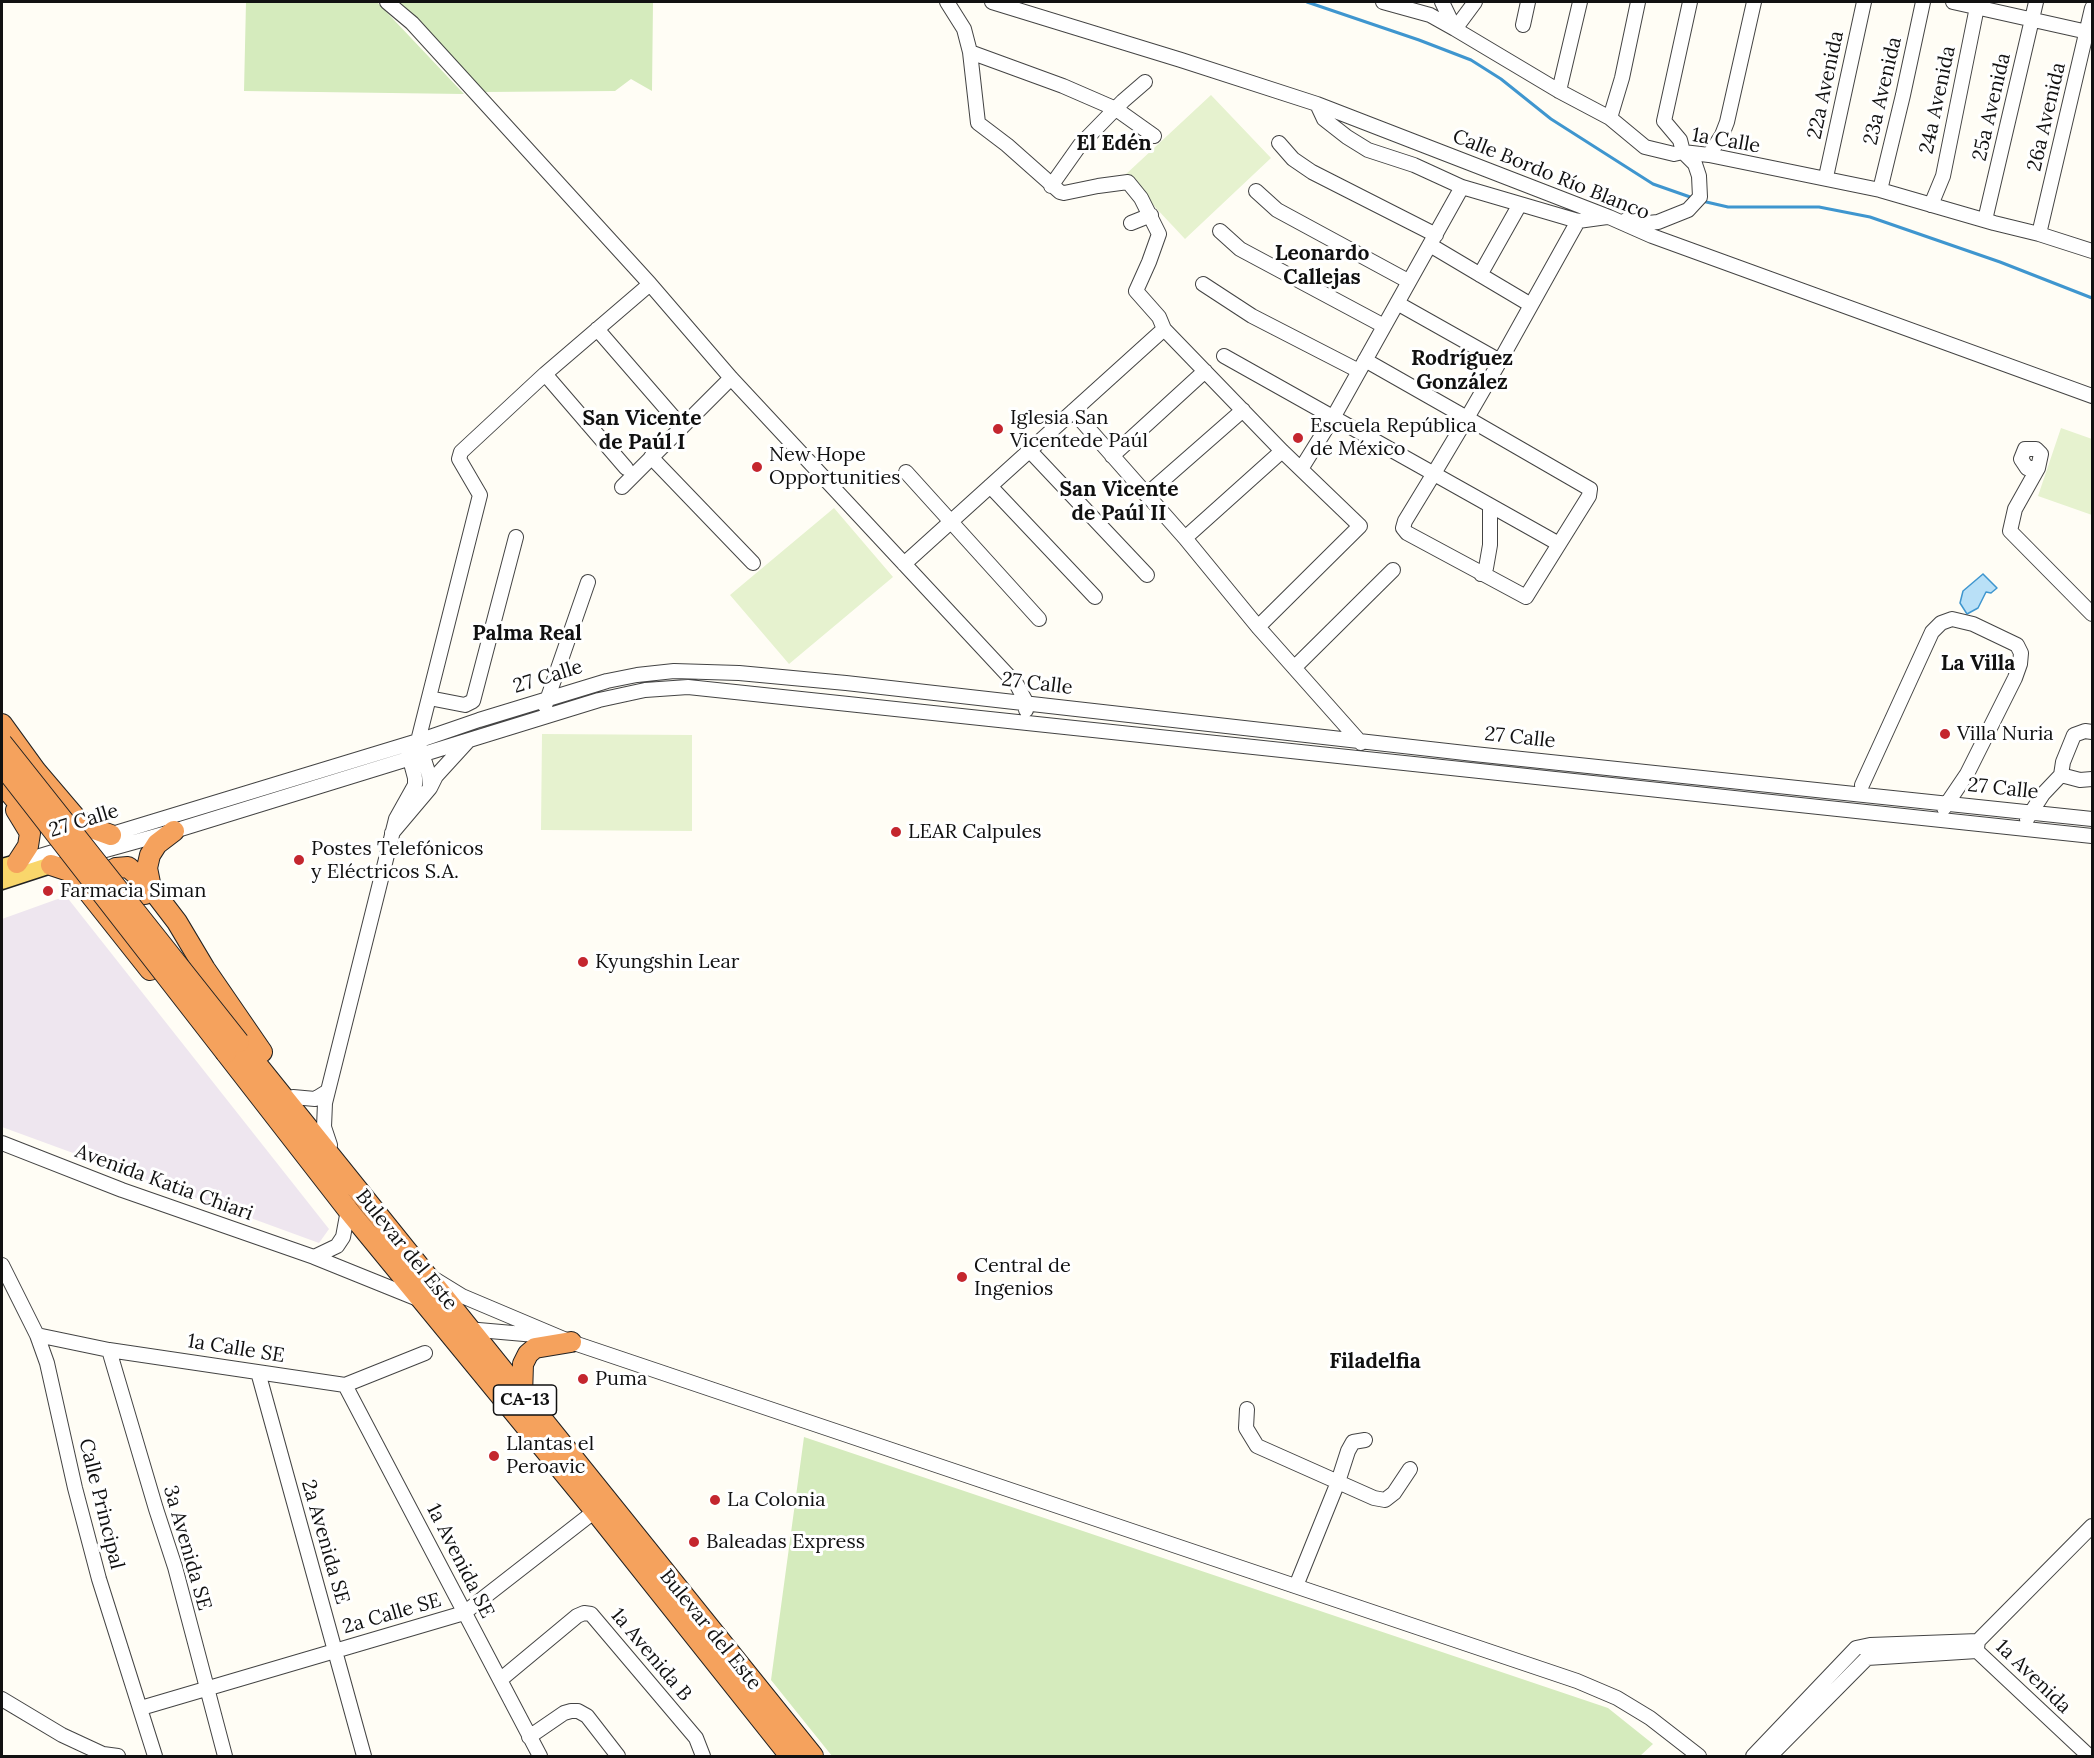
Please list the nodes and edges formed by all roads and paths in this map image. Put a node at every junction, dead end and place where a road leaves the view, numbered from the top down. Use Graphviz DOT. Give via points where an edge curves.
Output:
graph roads {
  1 [pos="387,2"];
  2 [pos="947,2"];
  3 [pos="992,2"];
  4 [pos="1383,2"];
  5 [pos="1442,2"];
  6 [pos="1475,2"];
  7 [pos="1528,2"];
  8 [pos="1580,2"];
  9 [pos="1638,2"];
  10 [pos="1690,2"];
  11 [pos="1754,2"];
  12 [pos="1864,2"];
  13 [pos="1923,2"];
  14 [pos="1953,2"];
  15 [pos="2036,2"];
  16 [pos="1978,4"];
  17 [pos="2092,8"];
  18 [pos="2032,19"];
  19 [pos="1523,25"];
  20 [pos="1455,28"];
  21 [pos="2090,32"];
  22 [pos="970,52"];
  23 [pos="1145,82"];
  24 [pos="1559,91"];
  25 [pos="1317,104"];
  26 [pos="1116,109"];
  27 [pos="1610,118"];
  28 [pos="1154,135"];
  29 [pos="1279,143"];
  30 [pos="1683,152"];
  31 [pos="1709,155"];
  32 [pos="1826,177"];
  33 [pos="1052,186"];
  34 [pos="1462,187"];
  35 [pos="1256,190"];
  36 [pos="1880,190"];
  37 [pos="1520,204"];
  38 [pos="1931,205"];
  39 [pos="1150,215"];
  40 [pos="1609,217"];
  41 [pos="1985,220"];
  42 [pos="1578,221"];
  43 [pos="1131,223"];
  44 [pos="1220,231"];
  45 [pos="2039,234"];
  46 [pos="1433,240"];
  47 [pos="2092,249"];
  48 [pos="1480,275"];
  49 [pos="1408,281"];
  50 [pos="650,284"];
  51 [pos="1203,284"];
  52 [pos="1397,303"];
  53 [pos="1531,305"];
  54 [pos="1384,326"];
  55 [pos="597,329"];
  56 [pos="1164,329"];
  57 [pos="1224,356"];
  58 [pos="1500,361"];
  59 [pos="1362,365"];
  60 [pos="1205,371"];
  61 [pos="545,374"];
  62 [pos="731,378"];
  63 [pos="2092,396"];
  64 [pos="1243,410"];
  65 [pos="1073,411"];
  66 [pos="1334,416"];
  67 [pos="1467,418"];
  68 [pos="682,427"];
  69 [pos="1030,451"];
  70 [pos="1282,451"];
  71 [pos="1112,456"];
  72 [pos="651,457"];
  73 [pos="626,468"];
  74 [pos="2038,468"];
  75 [pos="1301,470"];
  76 [pos="906,472"];
  77 [pos="1433,475"];
  78 [pos="990,486"];
  79 [pos="622,487"];
  80 [pos="1146,495"];
  81 [pos="1490,506"];
  82 [pos="951,521"];
  83 [pos="516,537"];
  84 [pos="1185,538"];
  85 [pos="1559,544"];
  86 [pos="753,563"];
  87 [pos="904,564"];
  88 [pos="1393,570"];
  89 [pos="1481,574"];
  90 [pos="1147,575"];
  91 [pos="588,582"];
  92 [pos="1095,597"];
  93 [pos="2092,614"];
  94 [pos="1039,619"];
  95 [pos="1258,627"];
  96 [pos="1295,667"];
  97 [pos="697,671"];
  98 [pos="658,672"];
  99 [pos="696,687"];
  100 [pos="653,689"];
  101 [pos="429,698"];
  102 [pos="548,700"];
  103 [pos="1025,704"];
  104 [pos="542,717"];
  105 [pos="1027,721"];
  106 [pos="2,724"];
  107 [pos="2092,732"];
  108 [pos="469,739"];
  109 [pos="1358,740"];
  110 [pos="2,743"];
  111 [pos="414,750"];
  112 [pos="1375,759"];
  113 [pos="2,765"];
  114 [pos="2061,775"];
  115 [pos="1704,778"];
  116 [pos="2092,779"];
  117 [pos="2,785"];
  118 [pos="1862,785"];
  119 [pos="430,788"];
  120 [pos="1697,794"];
  121 [pos="59,798"];
  122 [pos="1955,804"];
  123 [pos="2031,813"];
  124 [pos="1935,819"];
  125 [pos="2092,819"];
  126 [pos="1961,822"];
  127 [pos="2020,828"];
  128 [pos="174,831"];
  129 [pos="392,833"];
  130 [pos="111,835"];
  131 [pos="2092,836"];
  132 [pos="51,864"];
  133 [pos="9,865"];
  134 [pos="2,881"];
  135 [pos="105,914"];
  136 [pos="205,969"];
  137 [pos="233,1048"];
  138 [pos="328,1091"];
  139 [pos="293,1097"];
  140 [pos="2,1143"];
  141 [pos="330,1145"];
  142 [pos="314,1166"];
  143 [pos="341,1170"];
  144 [pos="348,1210"];
  145 [pos="314,1257"];
  146 [pos="2,1265"];
  147 [pos="423,1269"];
  148 [pos="422,1300"];
  149 [pos="444,1328"];
  150 [pos="470,1330"];
  151 [pos="37,1335"];
  152 [pos="565,1340"];
  153 [pos="109,1350"];
  154 [pos="425,1353"];
  155 [pos="258,1372"];
  156 [pos="345,1385"];
  157 [pos="516,1402"];
  158 [pos="1247,1409"];
  159 [pos="1365,1440"];
  160 [pos="1410,1468"];
  161 [pos="1338,1482"];
  162 [pos="595,1511"];
  163 [pos="2092,1527"];
  164 [pos="1296,1586"];
  165 [pos="464,1613"];
  166 [pos="1977,1646"];
  167 [pos="335,1650"];
  168 [pos="500,1680"];
  169 [pos="207,1688"];
  170 [pos="2,1699"];
  171 [pos="141,1708"];
  172 [pos="529,1737"];
  173 [pos="118,1756"];
  174 [pos="148,1756"];
  175 [pos="155,1756"];
  176 [pos="225,1756"];
  177 [pos="364,1756"];
  178 [pos="540,1756"];
  179 [pos="618,1756"];
  180 [pos="703,1756"];
  181 [pos="790,1756"];
  182 [pos="813,1756"];
  183 [pos="1699,1756"];
  184 [pos="1753,1756"];
  185 [pos="1770,1756"];
  186 [pos="2089,1756"];
  1 -- 50 [label="street" via="412,23"];
  2 -- 22 [label="street" via="964,29"];
  3 -- 25 [label="street, Calle Bordo Río Blanco"];
  4 -- 20 [label="street, 1a Calle" via="1430,15"];
  5 -- 20 [label="street"];
  6 -- 20 [label="street"];
  7 -- 19 [label="street"];
  8 -- 24 [label="street"];
  9 -- 27 [label="street"];
  10 -- 30 [label="street" via="1664,121 1680,140"];
  11 -- 31 [label="street" via="1727,122"];
  12 -- 32 [label="street, 22a Avenida"];
  13 -- 36 [label="street, 23a Avenida"];
  14 -- 16 [label="street"];
  15 -- 18 [label="street, 25a Avenida"];
  16 -- 18 [label="street"];
  16 -- 38 [label="street, 24a Avenida" via="1943,176"];
  17 -- 21 [label="street, 26a Avenida"];
  18 -- 21 [label="street"];
  18 -- 41 [label="street, 25a Avenida"];
  20 -- 24 [label="street, 1a Calle"];
  21 -- 45 [label="street, 26a Avenida"];
  22 -- 26 [label="street"];
  22 -- 33 [label="street" via="978,123"];
  23 -- 26 [label="street"];
  24 -- 27 [label="street, 1a Calle"];
  25 -- 34 [label="street" via="1324,119 1368,150"];
  25 -- 40 [label="street, Calle Bordo Río Blanco"];
  26 -- 28 [label="street"];
  26 -- 33 [label="street" via="1080,145"];
  27 -- 30 [label="street, 1a Calle" via="1645,147 1674,154"];
  29 -- 46 [label="street" via="1312,172"];
  30 -- 31 [label="street, 1a Calle"];
  30 -- 40 [label="street" via="1695,164 1699,176 1700,197 1695,203 1658,222"];
  31 -- 32 [label="street, 1a Calle"];
  32 -- 36 [label="street, 1a Calle"];
  33 -- 39 [label="street" via="1064,193 1125,181"];
  34 -- 37 [label="street"];
  34 -- 46 [label="street"];
  35 -- 49 [label="street" via="1277,210"];
  36 -- 38 [label="street, 1a Calle"];
  37 -- 42 [label="street"];
  37 -- 48 [label="street"];
  38 -- 41 [label="street, 1a Calle"];
  39 -- 43 [label="street"];
  39 -- 56 [label="street" via="1159,234 1136,291 1159,317"];
  40 -- 42 [label="street"];
  40 -- 63 [label="street, Calle Bordo Río Blanco"];
  41 -- 45 [label="street, 1a Calle"];
  42 -- 53 [label="street"];
  44 -- 54 [label="street" via="1240,249"];
  45 -- 47 [label="street, 1a Calle"];
  46 -- 48 [label="street"];
  46 -- 49 [label="street"];
  48 -- 53 [label="street"];
  49 -- 52 [label="street"];
  50 -- 55 [label="street"];
  50 -- 62 [label="street"];
  51 -- 59 [label="street" via="1252,316"];
  52 -- 54 [label="street"];
  52 -- 58 [label="street"];
  53 -- 58 [label="street"];
  54 -- 59 [label="street"];
  55 -- 61 [label="street"];
  55 -- 68 [label="street"];
  56 -- 60 [label="street"];
  56 -- 65 [label="street"];
  57 -- 66 [label="street"];
  58 -- 67 [label="street"];
  59 -- 66 [label="street"];
  59 -- 67 [label="street"];
  60 -- 64 [label="street"];
  60 -- 71 [label="street"];
  61 -- 73 [label="street"];
  61 -- 101 [label="street" via="461,452 462,466 480,495"];
  62 -- 68 [label="street"];
  62 -- 87 [label="street"];
  64 -- 70 [label="street"];
  64 -- 80 [label="street"];
  65 -- 69 [label="street"];
  65 -- 71 [label="street"];
  66 -- 75 [label="street"];
  66 -- 77 [label="street"];
  67 -- 77 [label="street"];
  67 -- 85 [label="street" via="1590,489"];
  68 -- 72 [label="street"];
  69 -- 78 [label="street"];
  69 -- 90 [label="street"];
  70 -- 75 [label="street"];
  70 -- 84 [label="street"];
  71 -- 80 [label="street"];
  72 -- 79 [label="street"];
  72 -- 86 [label="street"];
  74 -- 93 [label="street" via="2014,509 2010,531"];
  75 -- 95 [label="street" via="1360,526"];
  76 -- 82 [label="street"];
  77 -- 81 [label="street"];
  77 -- 89 [label="street" via="1403,528"];
  78 -- 82 [label="street"];
  78 -- 92 [label="street"];
  80 -- 84 [label="street"];
  81 -- 85 [label="street"];
  81 -- 89 [label="street" via="1490,545"];
  82 -- 87 [label="street"];
  82 -- 94 [label="street"];
  83 -- 101 [label="street" via="473,701 465,705"];
  84 -- 95 [label="street"];
  85 -- 89 [label="street" via="1526,597"];
  87 -- 103 [label="street" via="1017,685"];
  88 -- 96 [label="street"];
  91 -- 102 [label="street"];
  95 -- 96 [label="street"];
  96 -- 109 [label="street"];
  97 -- 98 [label="street, 27 Calle"];
  97 -- 99 [label="street"];
  97 -- 103 [label="street, 27 Calle" via="799,678"];
  98 -- 100 [label="street"];
  98 -- 102 [label="street, 27 Calle" via="607,681"];
  99 -- 100 [label="street, 27 Calle"];
  99 -- 105 [label="street, 27 Calle"];
  100 -- 104 [label="street, 27 Calle"];
  101 -- 111 [label="street"];
  102 -- 104 [label="street"];
  102 -- 111 [label="street, 27 Calle" via="479,720"];
  103 -- 105 [label="street"];
  103 -- 109 [label="street, 27 Calle"];
  104 -- 108 [label="street, 27 Calle"];
  105 -- 112 [label="street, 27 Calle"];
  106 -- 121 [label="highway"];
  107 -- 114 [label="street" via="2074,735"];
  108 -- 111 [label="street, 27 Calle"];
  108 -- 119 [label="street"];
  109 -- 112 [label="street"];
  109 -- 115 [label="street, 27 Calle"];
  110 -- 137 [label="highway, Bulevar del Este / CA-13, bridge"];
  111 -- 119 [label="street" via="429,775"];
  111 -- 128 [label="street, 27 Calle"];
  111 -- 129 [label="street" via="414,785 399,810"];
  111 -- 130 [label="street, 27 Calle"];
  112 -- 120 [label="street, 27 Calle"];
  113 -- 137 [label="highway, Bulevar del Este / CA-13, bridge"];
  114 -- 116 [label="street"];
  114 -- 123 [label="street"];
  115 -- 120 [label="street"];
  115 -- 122 [label="street, 27 Calle"];
  117 -- 121 [label="highway" via="38,823 56,819"];
  117 -- 133 [label="highway" via="30,833 28,846"];
  118 -- 122 [label="street" via="1932,632 1941,623 1952,620 1973,624 2017,645 2020,664"];
  119 -- 129 [label="street"];
  120 -- 124 [label="street, 27 Calle"];
  121 -- 130 [label="highway" via="82,823"];
  122 -- 123 [label="street, 27 Calle"];
  122 -- 124 [label="street"];
  122 -- 126 [label="street"];
  123 -- 125 [label="street, 27 Calle"];
  123 -- 127 [label="street"];
  124 -- 126 [label="street, 27 Calle"];
  126 -- 127 [label="street, 27 Calle"];
  127 -- 131 [label="street, 27 Calle"];
  128 -- 132 [label="street, 27 Calle"];
  128 -- 136 [label="highway" via="153,849 147,868 148,882"];
  129 -- 138 [label="street"];
  130 -- 133 [label="street, 27 Calle"];
  132 -- 134 [label="main road, 27 Calle"];
  132 -- 135 [label="highway" via="73,875"];
  135 -- 136 [label="highway" via="99,891 104,876 116,868 132,869 147,897"];
  135 -- 142 [label="highway" via="237,1078"];
  136 -- 139 [label="highway"];
  137 -- 142 [label="highway, Bulevar del Este / CA-13"];
  137 -- 143 [label="highway, Bulevar del Este / CA-13"];
  138 -- 139 [label="street" via="315,1099"];
  138 -- 141 [label="street" via="323,1123"];
  139 -- 141 [label="highway"];
  140 -- 145 [label="street, Avenida Katia Chiari"];
  141 -- 143 [label="highway"];
  142 -- 144 [label="highway, Bulevar del Este / CA-13"];
  143 -- 147 [label="highway, Bulevar del Este / CA-13"];
  144 -- 145 [label="street" via="343,1237 337,1246"];
  144 -- 148 [label="highway, Bulevar del Este / CA-13"];
  145 -- 148 [label="street, Avenida Katia Chiari"];
  146 -- 151 [label="street, Calle Principal"];
  147 -- 150 [label="highway, Bulevar del Este / CA-13"];
  147 -- 152 [label="street" via="462,1296"];
  148 -- 149 [label="highway, Bulevar del Este / CA-13"];
  149 -- 150 [label="street"];
  149 -- 157 [label="highway, Bulevar del Este / CA-13"];
  150 -- 152 [label="street"];
  150 -- 157 [label="highway, Bulevar del Este / CA-13"];
  151 -- 153 [label="street, 1a Calle SE"];
  151 -- 171 [label="street, Calle Principal" via="99,1579"];
  152 -- 157 [label="highway" via="535,1348 528,1354"];
  152 -- 164 [label="street"];
  153 -- 155 [label="street, 1a Calle SE"];
  153 -- 169 [label="street, 3a Avenida SE"];
  154 -- 156 [label="street"];
  155 -- 156 [label="street, 1a Calle SE"];
  155 -- 167 [label="street, 2a Avenida SE"];
  156 -- 165 [label="street, 1a Avenida SE"];
  157 -- 162 [label="highway, Bulevar del Este / CA-13"];
  157 -- 182 [label="highway, Bulevar del Este / CA-13" via="593,1484"];
  158 -- 161 [label="street" via="1246,1428 1257,1446"];
  159 -- 161 [label="street" via="1353,1442"];
  160 -- 161 [label="street" via="1385,1500"];
  161 -- 164 [label="street"];
  162 -- 165 [label="street, 2a Calle SE"];
  162 -- 181 [label="highway, Bulevar del Este / CA-13"];
  163 -- 166 [label="street"];
  164 -- 183 [label="street" via="1607,1694 1650,1718"];
  165 -- 167 [label="street, 2a Calle SE"];
  165 -- 168 [label="street, 1a Avenida SE"];
  166 -- 184 [label="street" via="1856,1648"];
  166 -- 185 [label="street" via="1867,1658"];
  166 -- 186 [label="street, 1a Avenida"];
  167 -- 169 [label="street, 2a Calle SE"];
  167 -- 177 [label="street, 2a Avenida SE"];
  168 -- 172 [label="street, 1a Avenida SE"];
  168 -- 180 [label="street, 1a Avenida B" via="577,1616 591,1614 696,1738"];
  169 -- 171 [label="street, 2a Calle SE"];
  169 -- 176 [label="street, 3a Avenida SE"];
  170 -- 173 [label="street" via="62,1735 103,1754"];
  171 -- 175 [label="street, Calle Principal"];
  172 -- 178 [label="street, 1a Avenida SE"];
  172 -- 179 [label="street" via="564,1713 578,1711 587,1716"];
  174 -- 175 [label="street, Calle Principal"];
}
